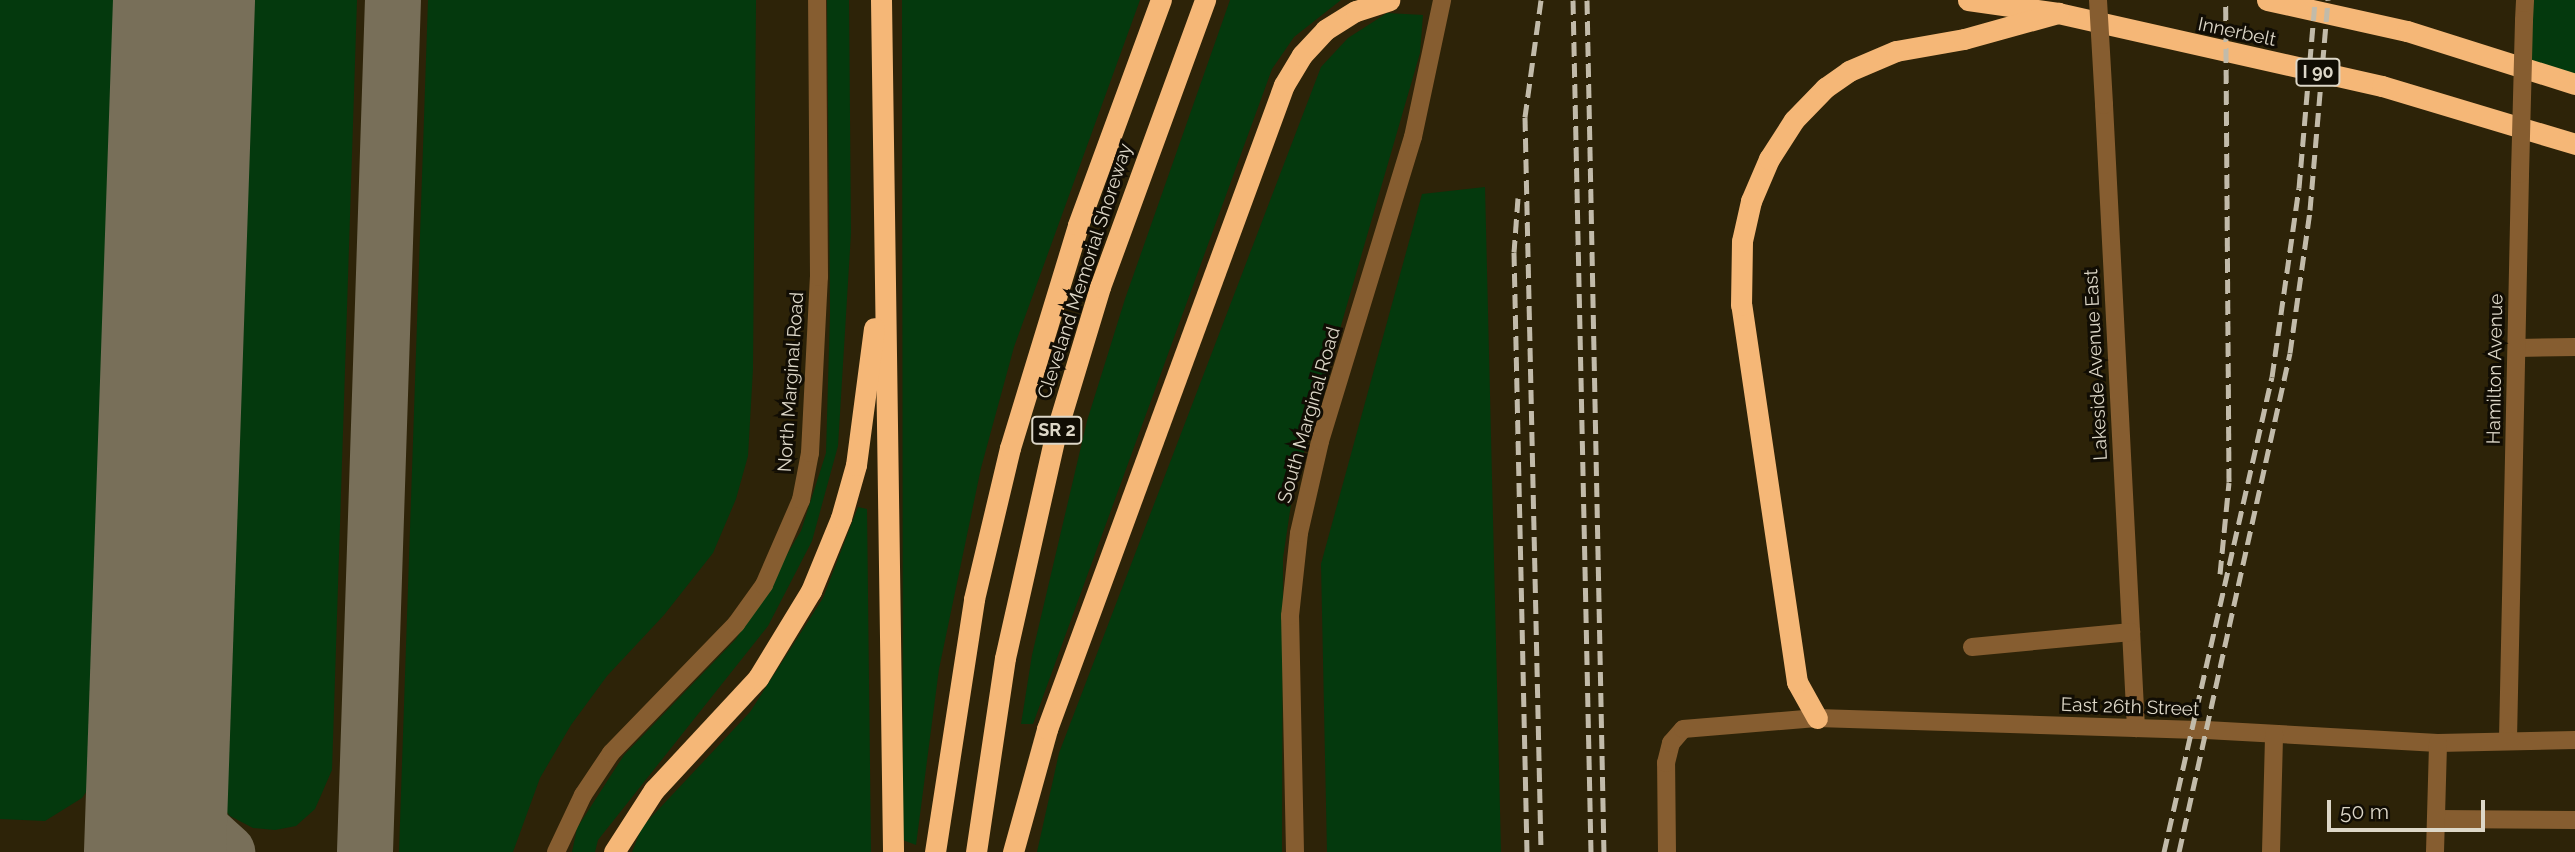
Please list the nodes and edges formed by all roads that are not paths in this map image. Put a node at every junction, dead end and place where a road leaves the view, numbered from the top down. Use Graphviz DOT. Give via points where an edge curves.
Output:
graph roads {
  1 [pos="817,0"];
  2 [pos="881,0"];
  3 [pos="1205,0"];
  4 [pos="1389,0"];
  5 [pos="1442,0"];
  6 [pos="1968,0"];
  7 [pos="2098,0"];
  8 [pos="2267,0"];
  9 [pos="2525,0"];
  10 [pos="1159,4"];
  11 [pos="2058,13"];
  12 [pos="2575,84"];
  13 [pos="2575,144"];
  14 [pos="884,239"];
  15 [pos="2575,347"];
  16 [pos="2517,348"];
  17 [pos="2131,632"];
  18 [pos="1972,647"];
  19 [pos="1818,718"];
  20 [pos="2136,728"];
  21 [pos="2274,734"];
  22 [pos="2508,739"];
  23 [pos="2575,740"];
  24 [pos="2438,743"];
  25 [pos="2436,819"];
  26 [pos="2575,820"];
  27 [pos="556,852"];
  28 [pos="614,852"];
  29 [pos="892,852"];
  30 [pos="935,852"];
  31 [pos="976,852"];
  32 [pos="1013,852"];
  33 [pos="1295,852"];
  34 [pos="1667,852"];
  35 [pos="2270,852"];
  36 [pos="2435,852"];
  1 -- 27 [label="street, North Marginal Road" via="818,290 811,439 801,500 775,565 750,606 611,753 583,795"];
  2 -- 14 [label="highway"];
  3 -- 31 [label="highway, Cleveland Memorial Shoreway / SR 2" via="1100,287 1055,436 1007,646"];
  4 -- 32 [label="highway" via="1356,11 1325,30 1284,85 1047,729"];
  5 -- 33 [label="street, South Marginal Road" via="1426,83 1320,441 1299,533 1290,616"];
  6 -- 11 [label="highway, Innerbelt / I 90"];
  7 -- 17 [label="street, Lakeside Avenue East, bridge"];
  8 -- 12 [label="highway, Innerbelt" via="2407,31"];
  9 -- 16 [label="street, Hamilton Avenue, bridge"];
  10 -- 30 [label="highway" via="1058,286 1006,461 974,599"];
  11 -- 13 [label="highway, Innerbelt / I 90" via="2382,86"];
  11 -- 19 [label="highway" via="1964,39 1896,51 1849,71 1794,120 1769,159 1751,201 1742,241 1741,305 1797,682"];
  14 -- 28 [label="highway" via="861,438 841,518 822,569 758,678 654,790"];
  14 -- 29 [label="highway"];
  15 -- 16 [label="street"];
  16 -- 22 [label="street, Hamilton Avenue"];
  17 -- 18 [label="street"];
  17 -- 20 [label="street, Lakeside Avenue East"];
  19 -- 20 [label="street, East 26th Street"];
  19 -- 34 [label="street, East 26th Street" via="1683,729 1671,743 1666,763"];
  20 -- 21 [label="street, East 26th Street"];
  21 -- 24 [label="street, East 26th Street"];
  21 -- 35 [label="street"];
  22 -- 23 [label="street, East 26th Street"];
  22 -- 24 [label="street, East 26th Street"];
  24 -- 25 [label="street"];
  25 -- 26 [label="street"];
  25 -- 36 [label="street"];
}
